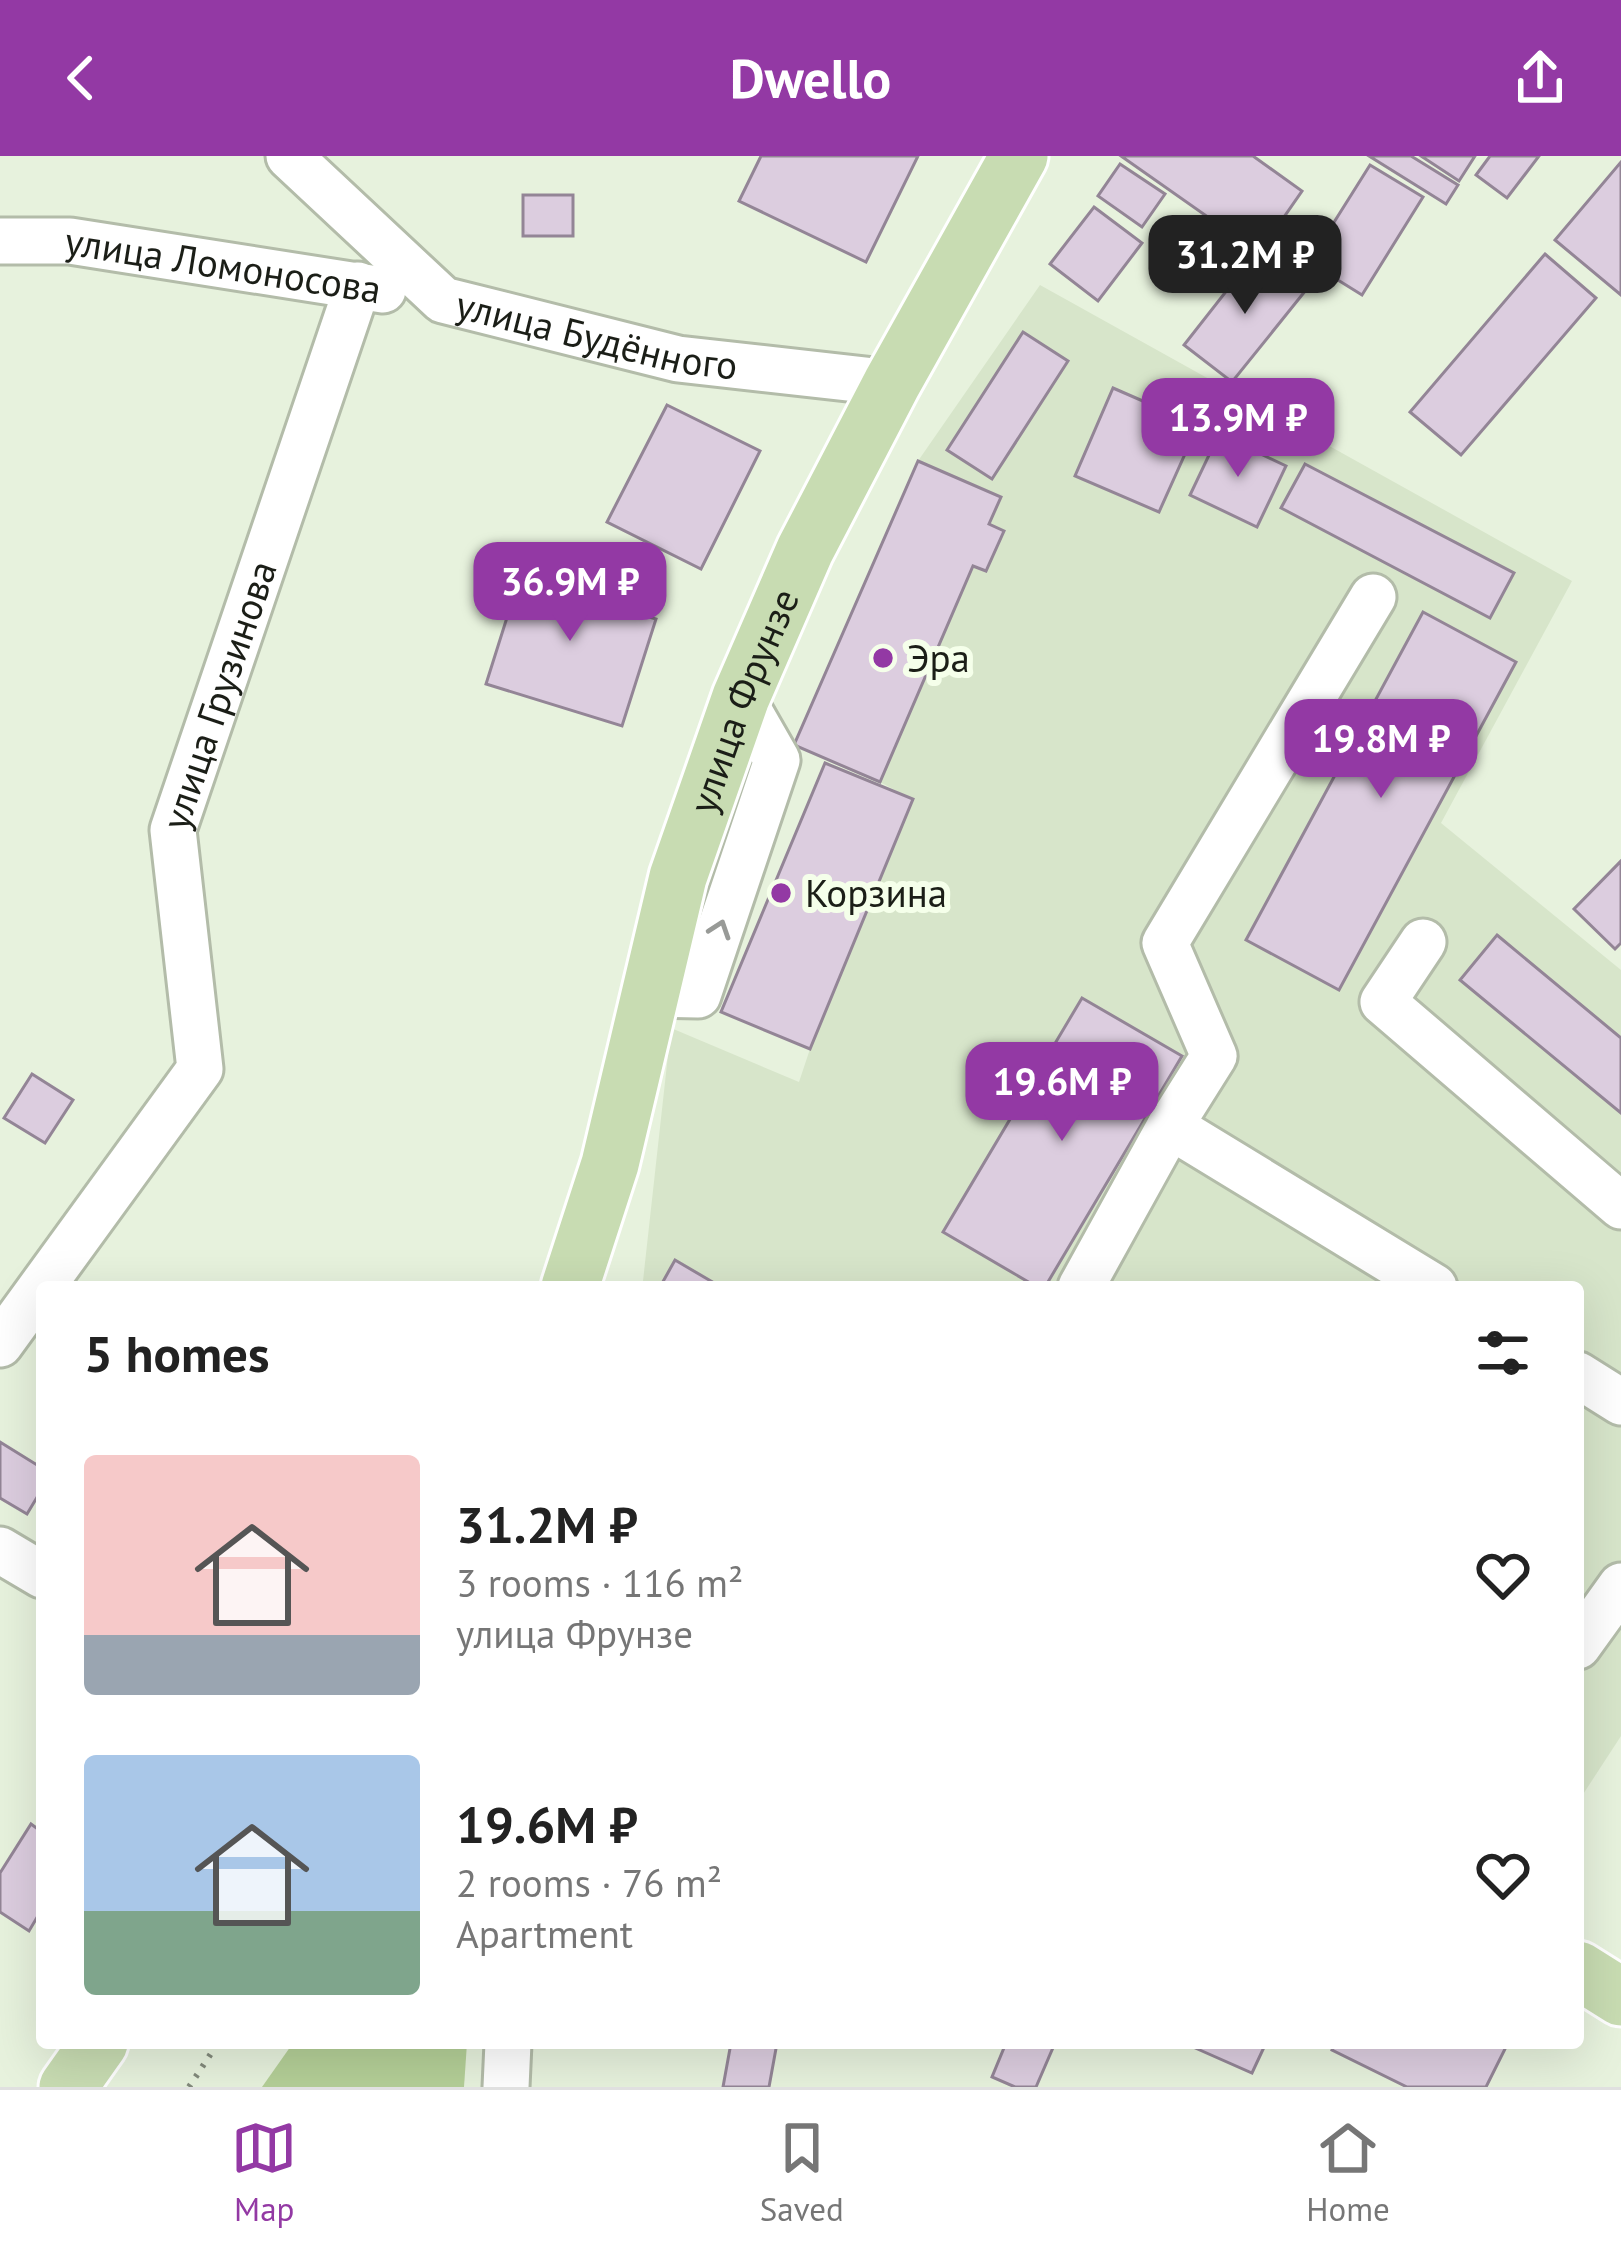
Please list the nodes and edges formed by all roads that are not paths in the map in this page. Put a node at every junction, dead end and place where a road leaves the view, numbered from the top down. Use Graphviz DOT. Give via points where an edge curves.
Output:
graph roads {
  1 [pos="290,156"];
  2 [pos="1019,156"];
  3 [pos="0,241"];
  4 [pos="358,285"];
  5 [pos="442,300"];
  6 [pos="892,383"];
  7 [pos="1373,597"];
  8 [pos="1423,942"];
  9 [pos="1170,1126"];
  10 [pos="610,1164"];
  11 [pos="1621,1206"];
  12 [pos="46,1281"];
  13 [pos="572,1281"];
  14 [pos="599,1281"];
  15 [pos="1084,1281"];
  16 [pos="1424,1281"];
  17 [pos="36,1294"];
  18 [pos="0,1344"];
  19 [pos="1584,1380"];
  20 [pos="1621,1402"];
  21 [pos="0,1550"];
  22 [pos="36,1571"];
  23 [pos="1602,1594"];
  24 [pos="1584,1633"];
  25 [pos="1584,1974"];
  26 [pos="1621,1997"];
  27 [pos="95,2049"];
  28 [pos="484,2049"];
  29 [pos="502,2078"];
  30 [pos="68,2087"];
  1 -- 5 [label="street, улица Будённого"];
  2 -- 6 [label="main road, улица Фрунзе"];
  3 -- 4 [label="street, улица Ломоносова" via="70,241"];
  4 -- 5 [label="street, улица Ломоносова"];
  4 -- 12 [label="street, улица Грузинова" via="173,830 200,1069"];
  5 -- 6 [label="street, улица Будённого" via="678,359"];
  6 -- 10 [label="main road, улица Фрунзе" via="805,550 741,697 678,877"];
  7 -- 9 [label="street" via="1165,943 1214,1056"];
  8 -- 11 [label="street" via="1382,1002"];
  9 -- 15 [label="street"];
  9 -- 16 [label="street"];
  10 -- 13 [label="main road, улица Фрунзе"];
  10 -- 14 [label="main road"];
  17 -- 18 [label="street, улица Грузинова"];
  19 -- 20 [label="street"];
  21 -- 22 [label="street"];
  23 -- 24 [label="street"];
  25 -- 26 [label="main road"];
  27 -- 30 [label="main road"];
  28 -- 29 [label="street"];
}
